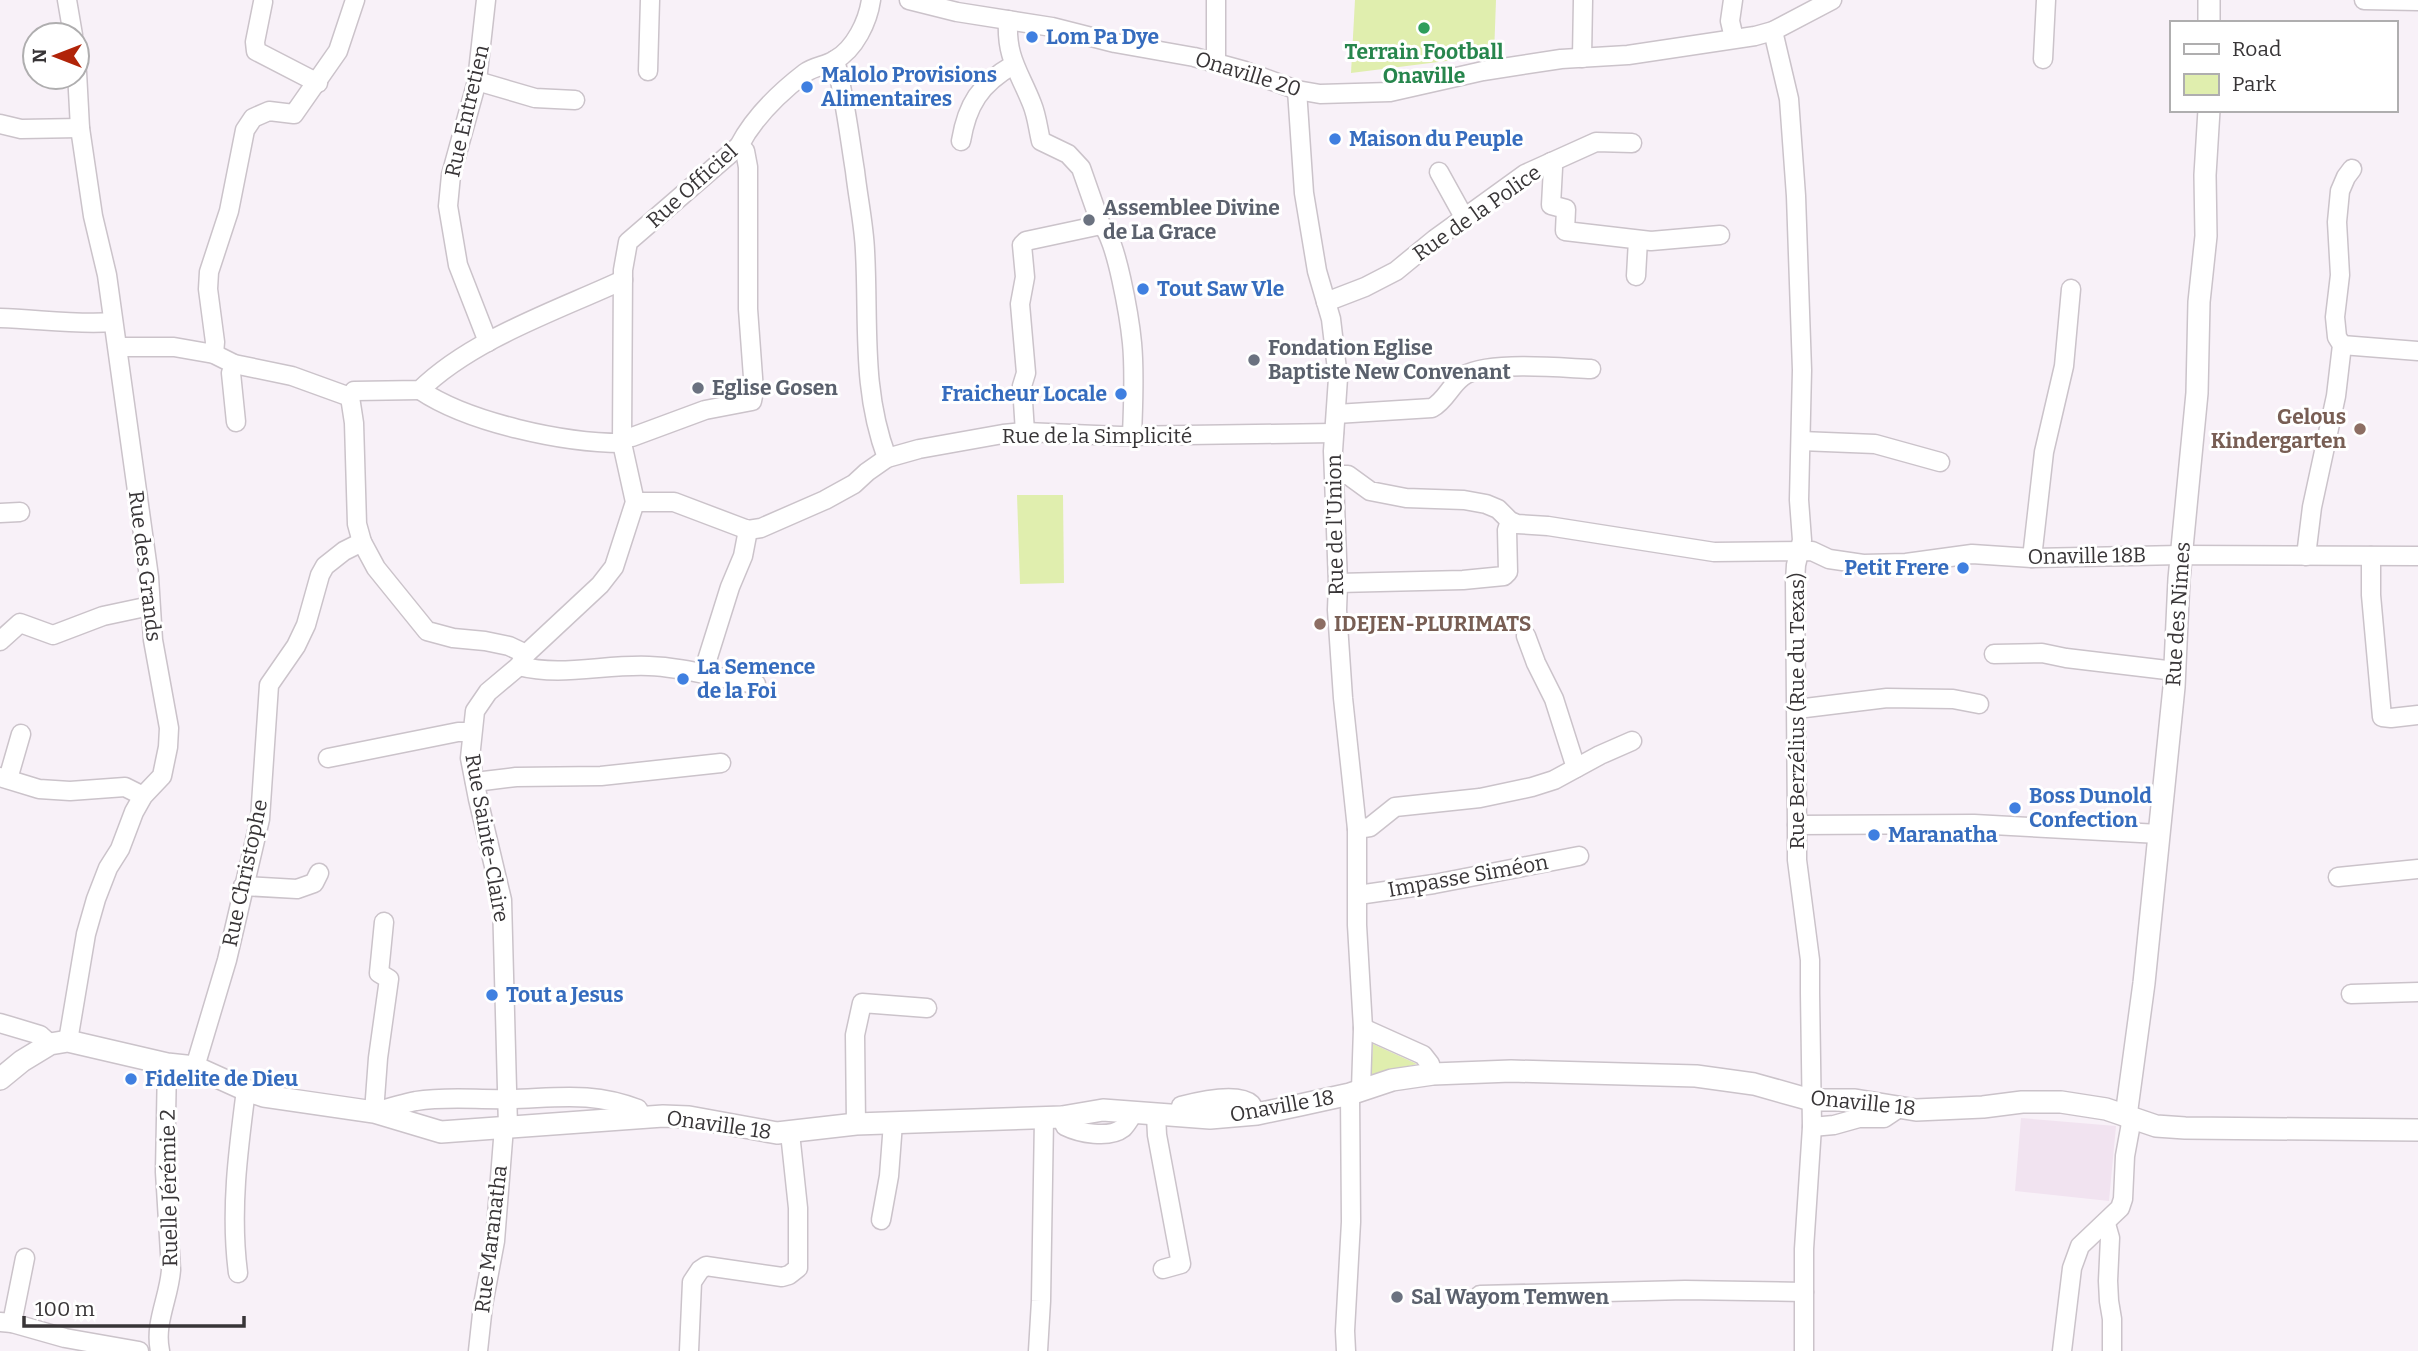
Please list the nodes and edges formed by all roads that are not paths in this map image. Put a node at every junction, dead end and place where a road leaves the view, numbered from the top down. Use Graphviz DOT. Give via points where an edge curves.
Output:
graph roads {
  1 [pos="67,0"];
  2 [pos="355,0"];
  3 [pos="486,0"];
  4 [pos="650,0"];
  5 [pos="871,0"];
  6 [pos="909,0"];
  7 [pos="1216,0"];
  8 [pos="1583,0"];
  9 [pos="1733,0"];
  10 [pos="1832,0"];
  11 [pos="2046,0"];
  12 [pos="2209,0"];
  13 [pos="2364,0"];
  14 [pos="2418,1"];
  15 [pos="262,2"];
  16 [pos="1008,20"];
  17 [pos="71,21"];
  18 [pos="2209,21"];
  19 [pos="1773,32"];
  20 [pos="1734,38"];
  21 [pos="1582,58"];
  22 [pos="2043,59"];
  23 [pos="835,60"];
  24 [pos="1216,63"];
  25 [pos="1013,65"];
  26 [pos="648,71"];
  27 [pos="477,81"];
  28 [pos="318,83"];
  29 [pos="1297,90"];
  30 [pos="78,91"];
  31 [pos="575,100"];
  32 [pos="2209,112"];
  33 [pos="0,124"];
  34 [pos="80,128"];
  35 [pos="961,141"];
  36 [pos="1632,143"];
  37 [pos="739,146"];
  38 [pos="1551,162"];
  39 [pos="2352,169"];
  40 [pos="1439,172"];
  41 [pos="1465,219"];
  42 [pos="1101,225"];
  43 [pos="1720,235"];
  44 [pos="1638,240"];
  45 [pos="1636,276"];
  46 [pos="623,281"];
  47 [pos="2071,289"];
  48 [pos="1326,302"];
  49 [pos="0,318"];
  50 [pos="113,321"];
  51 [pos="488,342"];
  52 [pos="2342,345"];
  53 [pos="118,347"];
  54 [pos="2418,351"];
  55 [pos="214,354"];
  56 [pos="234,364"];
  57 [pos="1591,369"];
  58 [pos="420,390"];
  59 [pos="350,397"];
  60 [pos="1336,414"];
  61 [pos="236,422"];
  62 [pos="1025,432"];
  63 [pos="1334,433"];
  64 [pos="1132,436"];
  65 [pos="623,441"];
  66 [pos="1801,441"];
  67 [pos="887,458"];
  68 [pos="1940,461"];
  69 [pos="1335,474"];
  70 [pos="635,502"];
  71 [pos="20,512"];
  72 [pos="0,513"];
  73 [pos="1510,521"];
  74 [pos="748,530"];
  75 [pos="362,542"];
  76 [pos="1800,551"];
  77 [pos="2181,555"];
  78 [pos="2306,556"];
  79 [pos="2371,556"];
  80 [pos="2418,556"];
  81 [pos="2032,558"];
  82 [pos="1338,583"];
  83 [pos="150,606"];
  84 [pos="1526,636"];
  85 [pos="0,641"];
  86 [pos="1994,654"];
  87 [pos="522,660"];
  88 [pos="2175,671"];
  89 [pos="702,673"];
  90 [pos="756,684"];
  91 [pos="1979,704"];
  92 [pos="1797,709"];
  93 [pos="2418,715"];
  94 [pos="472,732"];
  95 [pos="21,734"];
  96 [pos="1632,741"];
  97 [pos="328,758"];
  98 [pos="720,763"];
  99 [pos="1576,768"];
  100 [pos="4,778"];
  101 [pos="475,782"];
  102 [pos="144,796"];
  103 [pos="1797,825"];
  104 [pos="1357,829"];
  105 [pos="2159,834"];
  106 [pos="1579,856"];
  107 [pos="2418,869"];
  108 [pos="318,873"];
  109 [pos="2338,877"];
  110 [pos="243,886"];
  111 [pos="1358,895"];
  112 [pos="384,922"];
  113 [pos="2418,992"];
  114 [pos="2351,994"];
  115 [pos="927,1008"];
  116 [pos="0,1023"];
  117 [pos="1363,1028"];
  118 [pos="59,1043"];
  119 [pos="167,1064"];
  120 [pos="195,1068"];
  121 [pos="1433,1074"];
  122 [pos="0,1079"];
  123 [pos="246,1090"];
  124 [pos="1356,1091"];
  125 [pos="508,1099"];
  126 [pos="1811,1100"];
  127 [pos="1181,1106"];
  128 [pos="1899,1108"];
  129 [pos="374,1112"];
  130 [pos="1257,1114"];
  131 [pos="1156,1115"];
  132 [pos="641,1116"];
  133 [pos="1053,1117"];
  134 [pos="2129,1117"];
  135 [pos="893,1123"];
  136 [pos="856,1124"];
  137 [pos="506,1127"];
  138 [pos="1812,1127"];
  139 [pos="2418,1130"];
  140 [pos="790,1133"];
  141 [pos="881,1220"];
  142 [pos="2106,1224"];
  143 [pos="25,1258"];
  144 [pos="1163,1269"];
  145 [pos="238,1273"];
  146 [pos="1804,1292"];
  147 [pos="1480,1295"];
  148 [pos="6,1323"];
  149 [pos="139,1351"];
  150 [pos="160,1351"];
  151 [pos="478,1351"];
  152 [pos="689,1351"];
  153 [pos="1038,1351"];
  154 [pos="1346,1351"];
  155 [pos="1804,1351"];
  156 [pos="2062,1351"];
  157 [pos="2112,1351"];
  1 -- 17 [label="street"];
  2 -- 28 [label="street" via="338,51"];
  3 -- 27 [label="street, Rue Entretien"];
  4 -- 26 [label="street"];
  5 -- 23 [label="street, Rue Officiel" via="861,30"];
  6 -- 16 [label="street, Onaville 20"];
  7 -- 24 [label="street"];
  8 -- 21 [label="street"];
  9 -- 20 [label="street" via="1730,21"];
  10 -- 19 [label="street, Onaville 20"];
  11 -- 22 [label="street"];
  12 -- 18 [label="street"];
  13 -- 14 [label="street"];
  15 -- 28 [label="street" via="256,51"];
  16 -- 24 [label="street, Onaville 20"];
  16 -- 25 [label="street"];
  19 -- 20 [label="street, Onaville 20"];
  19 -- 66 [label="street, Rue Berzélius (Rue du Texas)" via="1789,99 1796,196"];
  20 -- 21 [label="street, Onaville 20"];
  21 -- 29 [label="street, Onaville 20" via="1483,71 1390,92 1320,94"];
  23 -- 37 [label="street, Rue Officiel" via="807,71 781,94 747,130"];
  23 -- 67 [label="street" via="864,237 869,383"];
  24 -- 29 [label="street, Onaville 20"];
  25 -- 35 [label="street" via="993,79 973,103"];
  25 -- 42 [label="street" via="1037,117 1041,141 1068,154 1081,168"];
  27 -- 31 [label="street" via="536,98"];
  27 -- 51 [label="street, Rue Entretien" via="450,175 448,206 458,265"];
  28 -- 55 [label="street" via="295,114 269,111 253,118 245,130 229,211 209,272"];
  29 -- 48 [label="street, Rue de l'Union" via="1304,192"];
  30 -- 34 [label="street, Rue des Grands"];
  32 -- 77 [label="street, Rue des Nimes" via="2196,404"];
  33 -- 34 [label="street" via="21,129"];
  34 -- 50 [label="street, Rue des Grands"];
  36 -- 38 [label="street, Rue de la Police" via="1596,142"];
  37 -- 46 [label="street, Rue Officiel" via="628,242"];
  37 -- 65 [label="street" via="745,151 748,167 752,401 705,410"];
  38 -- 41 [label="street, Rue de la Police" via="1525,174"];
  38 -- 44 [label="street" via="1550,205 1566,209 1565,231"];
  39 -- 52 [label="street" via="2340,191 2337,222 2340,275 2335,317"];
  40 -- 41 [label="street"];
  41 -- 48 [label="street, Rue de la Police" via="1389,275"];
  42 -- 62 [label="street" via="1022,246"];
  42 -- 64 [label="street" via="1107,229 1116,255 1132,341"];
  43 -- 44 [label="street"];
  44 -- 45 [label="street"];
  46 -- 51 [label="street"];
  46 -- 65 [label="street"];
  47 -- 81 [label="street" via="2064,366 2044,452"];
  48 -- 60 [label="street, Rue de l'Union" via="1338,378"];
  49 -- 50 [label="street" via="83,324"];
  50 -- 53 [label="street, Rue des Grands"];
  51 -- 58 [label="street"];
  52 -- 54 [label="street"];
  52 -- 78 [label="street"];
  53 -- 55 [label="street" via="174,347"];
  53 -- 83 [label="street, Rue des Grands"];
  55 -- 56 [label="street"];
  56 -- 59 [label="street" via="292,376"];
  56 -- 61 [label="street"];
  57 -- 60 [label="street" via="1504,367 1472,372 1462,376 1432,408"];
  58 -- 59 [label="street" via="354,391"];
  58 -- 65 [label="street" via="485,420 587,442"];
  59 -- 75 [label="street" via="355,504"];
  60 -- 63 [label="street, Rue de l'Union"];
  62 -- 64 [label="street, Rue de la Simplicité"];
  62 -- 67 [label="street, Rue de la Simplicité"];
  63 -- 64 [label="street, Rue de la Simplicité"];
  63 -- 69 [label="street, Rue de l'Union"];
  65 -- 70 [label="street"];
  66 -- 68 [label="street" via="1875,444"];
  66 -- 76 [label="street, Rue Berzélius (Rue du Texas)"];
  67 -- 74 [label="street, Rue de la Simplicité" via="825,500"];
  69 -- 73 [label="street" via="1348,475 1370,491 1406,498 1476,501 1498,509"];
  69 -- 82 [label="street, Rue de l'Union"];
  70 -- 74 [label="street" via="674,502"];
  70 -- 87 [label="street, Rue Sainte-Claire" via="614,567"];
  71 -- 72 [label="street"];
  73 -- 76 [label="street, Onaville 18B" via="1714,552"];
  73 -- 82 [label="street" via="1508,572 1504,576"];
  74 -- 89 [label="street"];
  75 -- 87 [label="street" via="376,568 427,631 509,646"];
  75 -- 110 [label="street, Rue Christophe" via="325,566 306,625 269,685 260,819"];
  76 -- 81 [label="street, Onaville 18B" via="1863,564 1972,554"];
  76 -- 92 [label="street, Rue Berzélius (Rue du Texas)" via="1796,573"];
  77 -- 78 [label="street, Onaville 18B"];
  77 -- 81 [label="street, Onaville 18B"];
  77 -- 88 [label="street, Rue des Nimes"];
  78 -- 79 [label="street, Onaville 18B"];
  79 -- 80 [label="street, Onaville 18B"];
  79 -- 93 [label="street" via="2382,717"];
  82 -- 104 [label="street, Rue de l'Union" via="1343,698"];
  83 -- 85 [label="street" via="103,616 53,635 20,624"];
  83 -- 102 [label="street, Rue des Grands" via="169,728 162,775"];
  84 -- 99 [label="street" via="1554,699"];
  86 -- 88 [label="street" via="2042,653"];
  87 -- 89 [label="street" via="541,672 645,666"];
  87 -- 94 [label="street, Rue Sainte-Claire" via="481,699"];
  88 -- 105 [label="street, Rue des Nimes"];
  89 -- 90 [label="street"];
  91 -- 92 [label="street" via="1887,698"];
  92 -- 103 [label="street, Rue Berzélius (Rue du Texas)"];
  94 -- 97 [label="street"];
  94 -- 101 [label="street, Rue Sainte-Claire" via="470,758"];
  95 -- 100 [label="street"];
  96 -- 99 [label="street"];
  98 -- 101 [label="street" via="601,776"];
  99 -- 104 [label="street" via="1554,780 1507,793 1395,807 1370,827"];
  100 -- 102 [label="street" via="38,789 125,787"];
  101 -- 125 [label="street, Rue Sainte-Claire" via="502,900"];
  102 -- 118 [label="street, Rue des Grands" via="96,899"];
  103 -- 105 [label="street" via="1974,824"];
  103 -- 126 [label="street, Rue Berzélius (Rue du Texas)" via="1810,960"];
  104 -- 111 [label="street, Rue de l'Union"];
  105 -- 134 [label="street, Rue des Nimes"];
  106 -- 111 [label="street, Impasse Siméon"];
  107 -- 109 [label="street"];
  108 -- 110 [label="street" via="314,883 297,890"];
  110 -- 120 [label="street, Rue Christophe"];
  111 -- 117 [label="street, Rue de l'Union"];
  112 -- 129 [label="street" via="379,972 389,979"];
  113 -- 114 [label="street"];
  115 -- 136 [label="street" via="862,1003 855,1035"];
  116 -- 118 [label="street, Onaville 18"];
  117 -- 121 [label="street" via="1423,1055"];
  117 -- 124 [label="street, Rue de l'Union"];
  118 -- 119 [label="street, Onaville 18"];
  118 -- 122 [label="street" via="22,1061"];
  119 -- 120 [label="street, Onaville 18"];
  119 -- 150 [label="street, Ruelle Jérémie 2" via="165,1172 172,1270 161,1307"];
  120 -- 123 [label="street, Onaville 18"];
  121 -- 124 [label="street, Onaville 18"];
  121 -- 126 [label="street, Onaville 18" via="1667,1073 1754,1084"];
  123 -- 129 [label="street, Onaville 18"];
  123 -- 145 [label="street" via="235,1199"];
  124 -- 130 [label="street, Onaville 18"];
  124 -- 154 [label="street, Rue de l'Union"];
  125 -- 129 [label="street" via="416,1101"];
  125 -- 132 [label="street" via="575,1095 621,1102 638,1109"];
  125 -- 137 [label="street, Rue Sainte-Claire"];
  126 -- 128 [label="street, Onaville 18" via="1855,1100"];
  126 -- 138 [label="street, Rue Berzélius (Rue du Texas)"];
  127 -- 130 [label="street" via="1244,1100"];
  128 -- 134 [label="street, Onaville 18" via="2061,1102"];
  128 -- 138 [label="street" via="1884,1118"];
  129 -- 137 [label="street, Onaville 18" via="441,1132"];
  130 -- 131 [label="street, Onaville 18" via="1210,1118"];
  131 -- 133 [label="street, Onaville 18" via="1103,1110"];
  131 -- 144 [label="street" via="1181,1264"];
  132 -- 137 [label="street, Onaville 18"];
  132 -- 140 [label="street, Onaville 18" via="689,1117"];
  133 -- 135 [label="street, Onaville 18"];
  133 -- 153 [label="street"];
  134 -- 139 [label="street, Onaville 18" via="2185,1129"];
  134 -- 142 [label="street" via="2123,1199"];
  135 -- 136 [label="street, Onaville 18"];
  135 -- 141 [label="street"];
  136 -- 140 [label="street, Onaville 18"];
  137 -- 151 [label="street, Rue Maranatha"];
  138 -- 146 [label="street, Rue Berzélius (Rue du Texas)"];
  140 -- 152 [label="street" via="798,1208 798,1268 782,1277 706,1266 700,1270 692,1282"];
  142 -- 156 [label="street" via="2080,1246 2072,1268"];
  142 -- 157 [label="street"];
  143 -- 148 [label="street"];
  146 -- 147 [label="street"];
  146 -- 155 [label="street, Rue Berzélius (Rue du Texas)"];
  148 -- 149 [label="street"];
}
